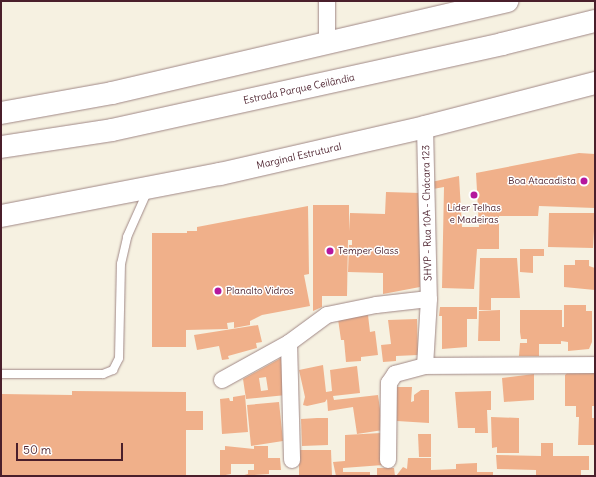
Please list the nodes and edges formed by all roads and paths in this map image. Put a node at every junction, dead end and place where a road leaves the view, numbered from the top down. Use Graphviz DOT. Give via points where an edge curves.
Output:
graph roads {
  1 [pos="327,1"];
  2 [pos="507,1"];
  3 [pos="595,21"];
  4 [pos="327,43"];
  5 [pos="595,83"];
  6 [pos="1,113"];
  7 [pos="425,127"];
  8 [pos="1,147"];
  9 [pos="149,187"];
  10 [pos="1,216"];
  11 [pos="429,299"];
  12 [pos="289,343"];
  13 [pos="595,365"];
  14 [pos="426,366"];
  15 [pos="1,374"];
  16 [pos="222,380"];
  17 [pos="292,460"];
  18 [pos="388,460"];
  1 -- 4 [label="street"];
  2 -- 4 [label="main road"];
  3 -- 8 [label="main road, Estrada Parque Ceilândia" via="112,130"];
  4 -- 6 [label="main road" via="112,93"];
  5 -- 7 [label="main road, Marginal Estrutural"];
  7 -- 9 [label="main road, Marginal Estrutural"];
  7 -- 11 [label="street, SHVP - Rua 10A - Chácara 123"];
  9 -- 10 [label="main road, Marginal Estrutural"];
  9 -- 15 [label="lane" via="126,237 122,264 119,358 113,370 103,374"];
  11 -- 12 [label="street" via="376,305 327,315"];
  11 -- 14 [label="street, SHVP - Rua 10A - Chácara 123"];
  12 -- 16 [label="street"];
  12 -- 17 [label="street"];
  13 -- 14 [label="street"];
  14 -- 18 [label="street" via="392,377"];
}
